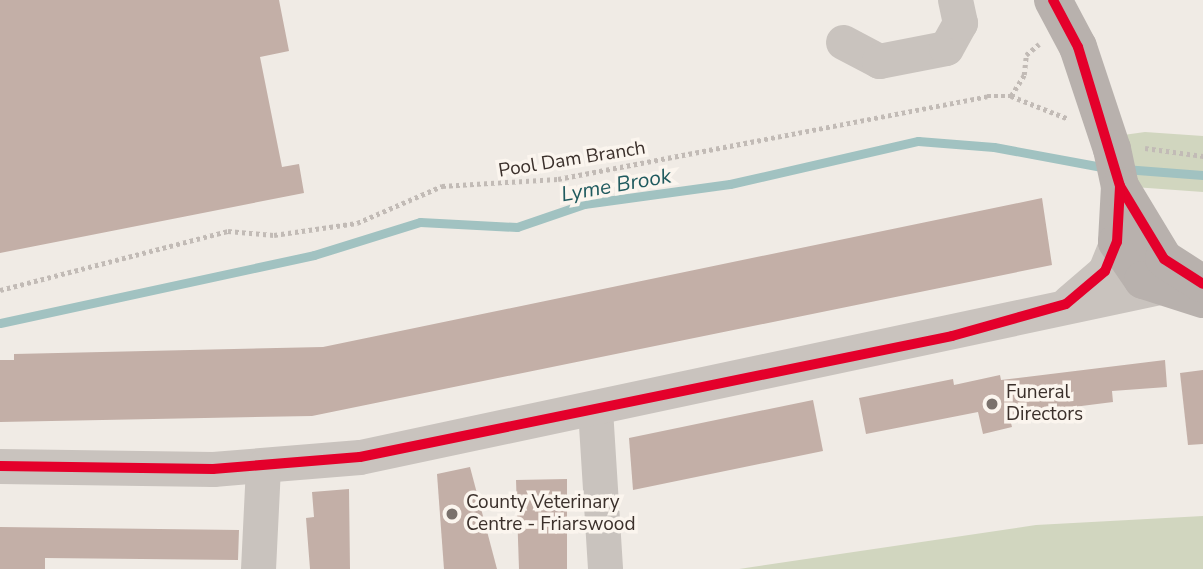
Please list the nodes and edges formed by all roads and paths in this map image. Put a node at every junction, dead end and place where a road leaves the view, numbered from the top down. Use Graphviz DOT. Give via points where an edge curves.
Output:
graph roads {
  1 [pos="955,0"];
  2 [pos="1059,11"];
  3 [pos="844,42"];
  4 [pos="1011,96"];
  5 [pos="1111,143"];
  6 [pos="1203,156"];
  7 [pos="1120,186"];
  8 [pos="1117,242"];
  9 [pos="1203,284"];
  10 [pos="1155,288"];
  11 [pos="0,290"];
  12 [pos="1203,299"];
  13 [pos="1066,304"];
  14 [pos="595,409"];
  15 [pos="0,466"];
  16 [pos="263,466"];
  17 [pos="258,569"];
  18 [pos="605,569"];
  1 -- 3 [label="street" via="960,23 946,48 878,61"];
  2 -- 4 [label="path" via="1026,55 1024,75"];
  2 -- 5 [label="main road"];
  4 -- 5 [label="path"];
  4 -- 11 [label="path, Pool Dam Branch" via="558,180 442,186 358,223 274,235 229,231"];
  5 -- 6 [label="path"];
  5 -- 7 [label="main road"];
  7 -- 8 [label="main road"];
  7 -- 9 [label="main road" via="1164,259"];
  8 -- 10 [label="main road"];
  8 -- 13 [label="street" via="1105,271"];
  10 -- 12 [label="main road"];
  10 -- 13 [label="street"];
  13 -- 14 [label="street" via="952,336"];
  14 -- 16 [label="street" via="360,457"];
  14 -- 18 [label="street"];
  15 -- 16 [label="street"];
  16 -- 17 [label="street"];
}
